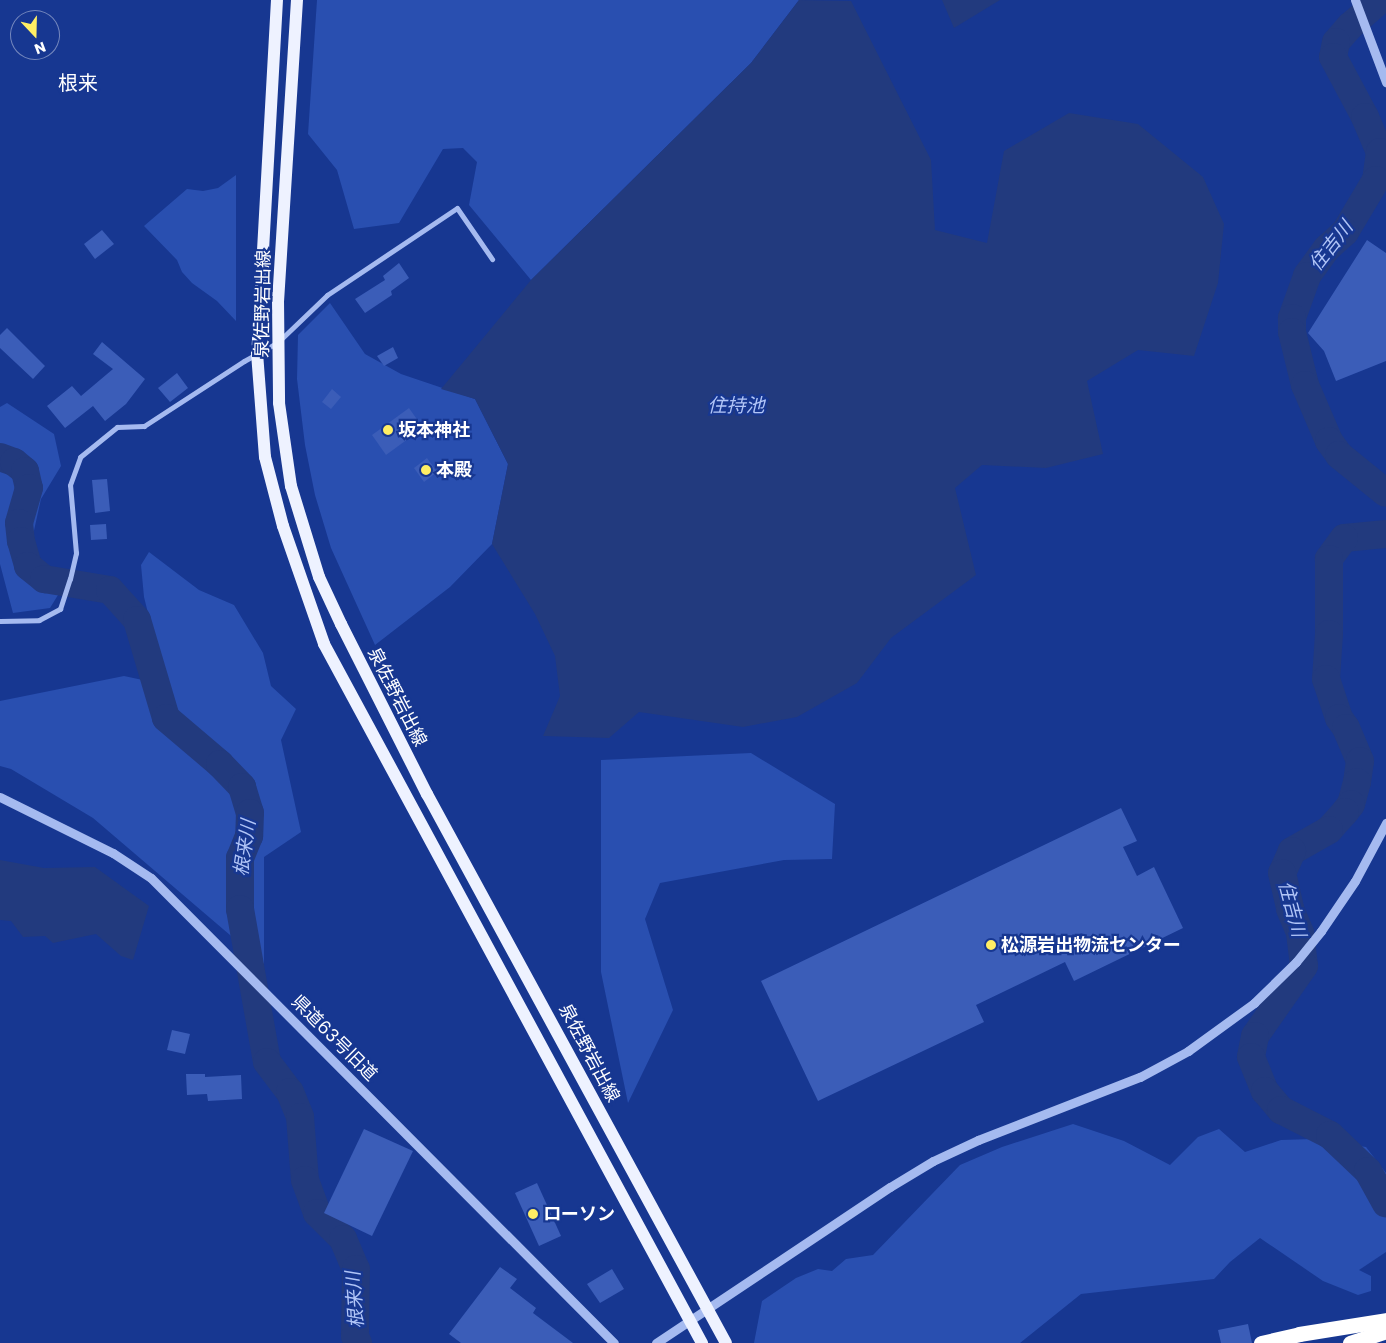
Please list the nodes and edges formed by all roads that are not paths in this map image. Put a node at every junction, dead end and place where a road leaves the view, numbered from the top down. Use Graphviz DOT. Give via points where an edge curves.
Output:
graph roads {
  1 [pos="277,0"];
  2 [pos="297,0"];
  3 [pos="1355,2"];
  4 [pos="1386,82"];
  5 [pos="492,259"];
  6 [pos="278,342"];
  7 [pos="257,353"];
  8 [pos="0,621"];
  9 [pos="0,797"];
  10 [pos="1386,822"];
  11 [pos="708,1310"];
  12 [pos="1386,1320"];
  13 [pos="690,1321"];
  14 [pos="1386,1331"];
  15 [pos="614,1343"];
  16 [pos="656,1343"];
  17 [pos="702,1343"];
  18 [pos="726,1343"];
  19 [pos="1261,1343"];
  20 [pos="1350,1343"];
  1 -- 7 [label="main road, 泉佐野岩出線"];
  2 -- 6 [label="main road, 泉佐野岩出線"];
  3 -- 4 [label="street"];
  5 -- 6 [label="street" via="457,208 327,295"];
  6 -- 7 [label="street"];
  6 -- 11 [label="main road, 泉佐野岩出線" via="280,403 291,486 319,577 427,794"];
  7 -- 8 [label="street" via="144,426 117,427 80,457 70,485 76,553 60,609 39,620"];
  7 -- 13 [label="main road, 泉佐野岩出線" via="265,456 283,526 324,644"];
  9 -- 15 [label="street, 県道63号旧道" via="113,853 151,878"];
  10 -- 11 [label="street" via="1355,882 1321,931 1296,962 1254,1004 1188,1051 1140,1077 978,1140 933,1161"];
  11 -- 13 [label="street"];
  11 -- 18 [label="main road, 泉佐野岩出線"];
  12 -- 19 [label="highway"];
  13 -- 16 [label="street"];
  13 -- 17 [label="main road, 泉佐野岩出線"];
  14 -- 20 [label="highway"];
}
